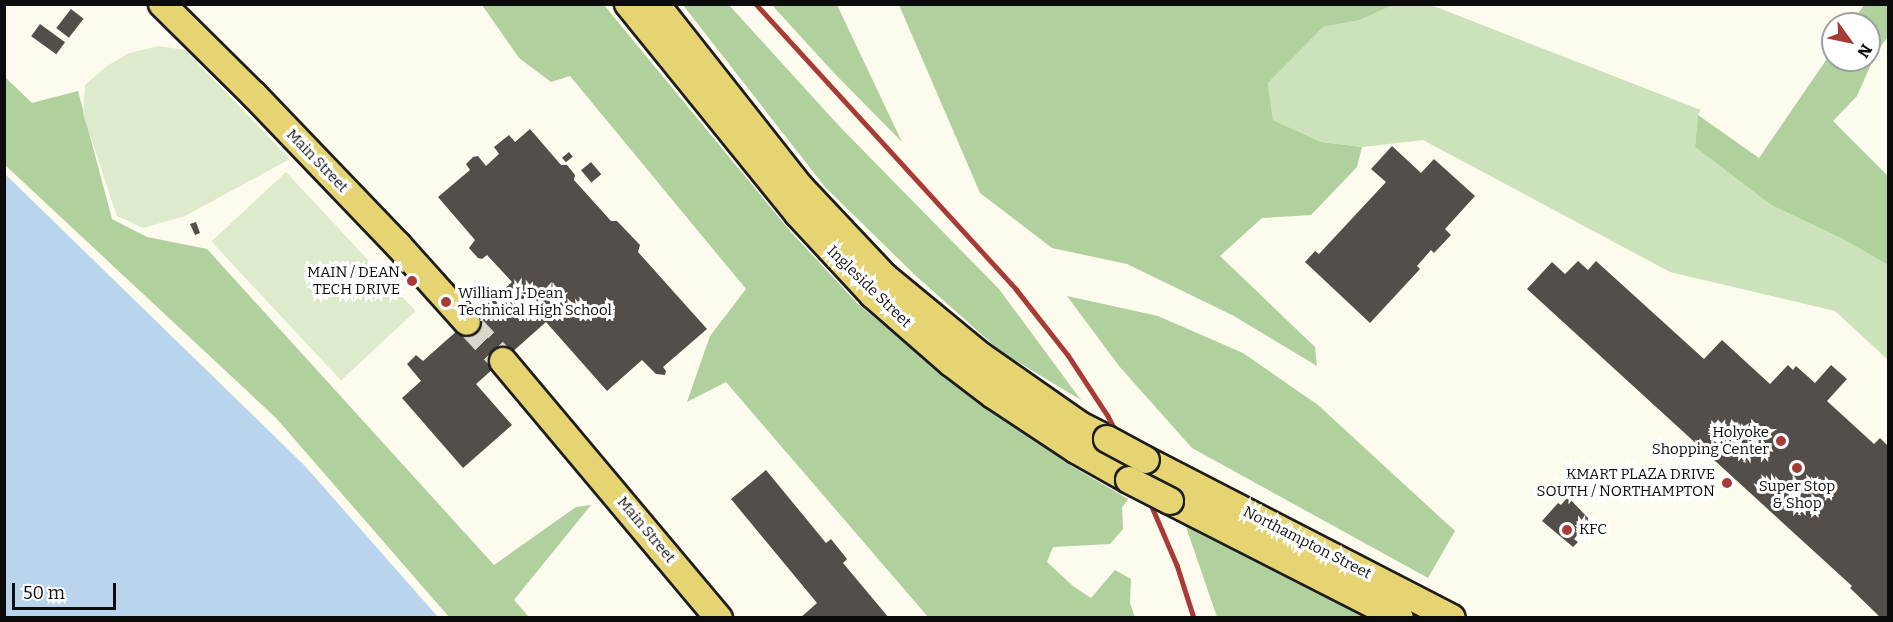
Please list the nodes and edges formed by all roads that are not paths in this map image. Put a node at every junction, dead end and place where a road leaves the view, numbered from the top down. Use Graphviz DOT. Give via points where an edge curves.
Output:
graph roads {
  1 [pos="162,4"];
  2 [pos="628,4"];
  3 [pos="656,4"];
  4 [pos="467,322"];
  5 [pos="502,361"];
  6 [pos="1154,465"];
  7 [pos="1170,501"];
  8 [pos="718,618"];
  9 [pos="1400,618"];
  10 [pos="1452,618"];
  1 -- 4 [label="main road, Main Street" via="366,211"];
  2 -- 7 [label="main road, Ingleside Street, bridge" via="775,188 873,295 993,395 1076,450"];
  3 -- 6 [label="main road, Ingleside Street, bridge" via="801,188 884,276 989,362"];
  5 -- 8 [label="main road, Main Street"];
  6 -- 10 [label="main road, Northampton Street"];
  7 -- 9 [label="main road, Northampton Street"];
}
